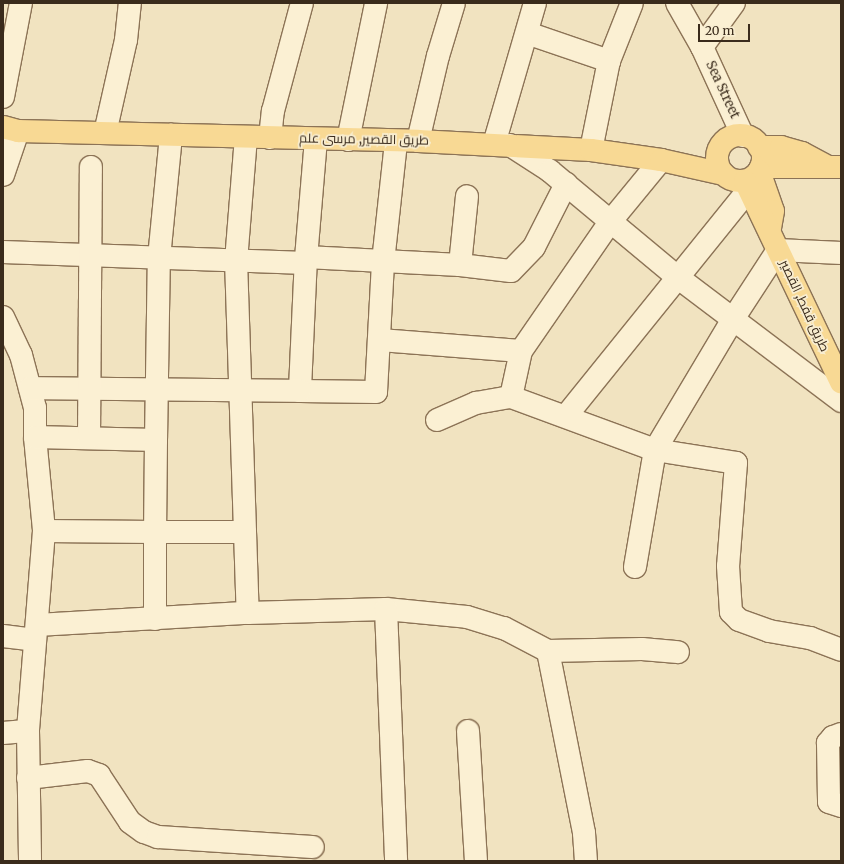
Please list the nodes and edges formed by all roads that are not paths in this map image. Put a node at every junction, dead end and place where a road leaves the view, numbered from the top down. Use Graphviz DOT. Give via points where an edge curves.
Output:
graph roads {
  1 [pos="21,3"];
  2 [pos="130,3"];
  3 [pos="302,3"];
  4 [pos="376,3"];
  5 [pos="454,3"];
  6 [pos="535,3"];
  7 [pos="632,3"];
  8 [pos="676,3"];
  9 [pos="734,3"];
  10 [pos="527,33"];
  11 [pos="702,47"];
  12 [pos="609,61"];
  13 [pos="3,97"];
  14 [pos="11,129"];
  15 [pos="105,133"];
  16 [pos="171,135"];
  17 [pos="246,137"];
  18 [pos="270,138"];
  19 [pos="316,139"];
  20 [pos="348,140"];
  21 [pos="418,141"];
  22 [pos="396,142"];
  23 [pos="502,145"];
  24 [pos="591,150"];
  25 [pos="661,160"];
  26 [pos="753,165"];
  27 [pos="833,166"];
  28 [pos="91,167"];
  29 [pos="723,174"];
  30 [pos="3,175"];
  31 [pos="566,184"];
  32 [pos="466,196"];
  33 [pos="610,222"];
  34 [pos="778,250"];
  35 [pos="3,252"];
  36 [pos="841,253"];
  37 [pos="90,256"];
  38 [pos="159,258"];
  39 [pos="236,260"];
  40 [pos="306,260"];
  41 [pos="383,262"];
  42 [pos="460,264"];
  43 [pos="676,276"];
  44 [pos="3,317"];
  45 [pos="733,319"];
  46 [pos="380,340"];
  47 [pos="520,351"];
  48 [pos="841,382"];
  49 [pos="89,387"];
  50 [pos="30,388"];
  51 [pos="157,388"];
  52 [pos="240,389"];
  53 [pos="300,391"];
  54 [pos="511,397"];
  55 [pos="841,401"];
  56 [pos="566,416"];
  57 [pos="437,420"];
  58 [pos="35,437"];
  59 [pos="89,438"];
  60 [pos="156,440"];
  61 [pos="655,450"];
  62 [pos="44,531"];
  63 [pos="155,532"];
  64 [pos="245,532"];
  65 [pos="634,566"];
  66 [pos="386,609"];
  67 [pos="248,613"];
  68 [pos="155,619"];
  69 [pos="36,632"];
  70 [pos="3,636"];
  71 [pos="548,650"];
  72 [pos="841,650"];
  73 [pos="678,652"];
  74 [pos="28,731"];
  75 [pos="468,731"];
  76 [pos="3,733"];
  77 [pos="841,734"];
  78 [pos="28,778"];
  79 [pos="841,806"];
  80 [pos="313,847"];
  81 [pos="30,861"];
  82 [pos="396,861"];
  83 [pos="476,861"];
  84 [pos="586,861"];
  1 -- 13 [label="street"];
  2 -- 15 [label="street" via="126,40"];
  3 -- 18 [label="street" via="273,111"];
  4 -- 20 [label="street"];
  5 -- 21 [label="street" via="438,56"];
  6 -- 10 [label="street"];
  7 -- 12 [label="street"];
  8 -- 11 [label="street, Sea Street"];
  9 -- 11 [label="street"];
  10 -- 12 [label="street"];
  10 -- 23 [label="street"];
  11 -- 26 [label="street, Sea Street"];
  12 -- 24 [label="street"];
  14 -- 15 [label="main road, طريق القصير, مرسى علم"];
  14 -- 30 [label="street"];
  15 -- 16 [label="main road, طريق القصير, مرسى علم"];
  16 -- 17 [label="main road, طريق القصير, مرسى علم"];
  16 -- 38 [label="street"];
  17 -- 18 [label="main road, طريق القصير, مرسى علم"];
  17 -- 39 [label="street"];
  18 -- 19 [label="main road, طريق القصير, مرسى علم"];
  19 -- 20 [label="main road, طريق القصير, مرسى علم"];
  19 -- 40 [label="street"];
  20 -- 22 [label="main road, طريق القصير, مرسى علم"];
  21 -- 22 [label="main road, طريق القصير, مرسى علم"];
  21 -- 23 [label="main road, طريق القصير, مرسى علم"];
  22 -- 41 [label="street"];
  23 -- 24 [label="main road, طريق القصير, مرسى علم"];
  23 -- 31 [label="street"];
  24 -- 25 [label="main road, طريق القصير, مرسى علم"];
  25 -- 29 [label="main road, طريق القصير, مرسى علم"];
  25 -- 33 [label="street"];
  26 -- 27 [label="main road"];
  26 -- 29 [label="main road, طريق القصير, مرسى علم" via="737,181"];
  26 -- 29 [label="main road" via="728,139 718,150 718,165"];
  26 -- 34 [label="main road, طريق قفط, القصير"];
  26 -- 43 [label="street"];
  28 -- 37 [label="street"];
  31 -- 33 [label="street"];
  31 -- 42 [label="street" via="534,247 518,267 506,272"];
  32 -- 42 [label="street"];
  33 -- 43 [label="street"];
  33 -- 47 [label="street"];
  34 -- 36 [label="street"];
  34 -- 45 [label="street"];
  34 -- 48 [label="main road, طريق قفط, القصير"];
  35 -- 37 [label="street"];
  37 -- 38 [label="street"];
  37 -- 49 [label="street"];
  38 -- 39 [label="street"];
  38 -- 51 [label="street"];
  39 -- 40 [label="street"];
  39 -- 52 [label="street"];
  40 -- 41 [label="street"];
  40 -- 53 [label="street"];
  41 -- 42 [label="street"];
  41 -- 46 [label="street"];
  43 -- 45 [label="street"];
  43 -- 56 [label="street"];
  44 -- 50 [label="street" via="21,355"];
  45 -- 55 [label="street"];
  45 -- 61 [label="street"];
  46 -- 47 [label="street"];
  46 -- 53 [label="street" via="376,392"];
  47 -- 54 [label="street"];
  49 -- 50 [label="street"];
  49 -- 51 [label="street"];
  49 -- 59 [label="street"];
  50 -- 58 [label="street" via="35,408"];
  51 -- 52 [label="street"];
  51 -- 60 [label="street"];
  52 -- 53 [label="street"];
  52 -- 64 [label="street"];
  54 -- 56 [label="street"];
  54 -- 57 [label="street" via="476,403"];
  56 -- 61 [label="street"];
  58 -- 59 [label="street"];
  58 -- 62 [label="street"];
  59 -- 60 [label="street"];
  60 -- 63 [label="street"];
  61 -- 65 [label="street"];
  61 -- 72 [label="street" via="736,463 728,566 728,602 731,612 739,620 769,631 810,638"];
  62 -- 63 [label="street"];
  62 -- 69 [label="street"];
  63 -- 64 [label="street"];
  63 -- 68 [label="street"];
  64 -- 67 [label="street"];
  66 -- 67 [label="street"];
  66 -- 71 [label="street" via="467,617 504,628"];
  66 -- 82 [label="street"];
  67 -- 68 [label="street"];
  68 -- 69 [label="street"];
  69 -- 70 [label="street"];
  69 -- 74 [label="street"];
  71 -- 73 [label="street" via="642,649"];
  71 -- 84 [label="street" via="584,833"];
  74 -- 76 [label="street"];
  74 -- 78 [label="street"];
  75 -- 83 [label="street"];
  77 -- 79 [label="street" via="833,737 828,743 829,802"];
  78 -- 80 [label="street" via="88,771 100,774 130,822 144,832 158,837"];
  78 -- 81 [label="street"];
}
